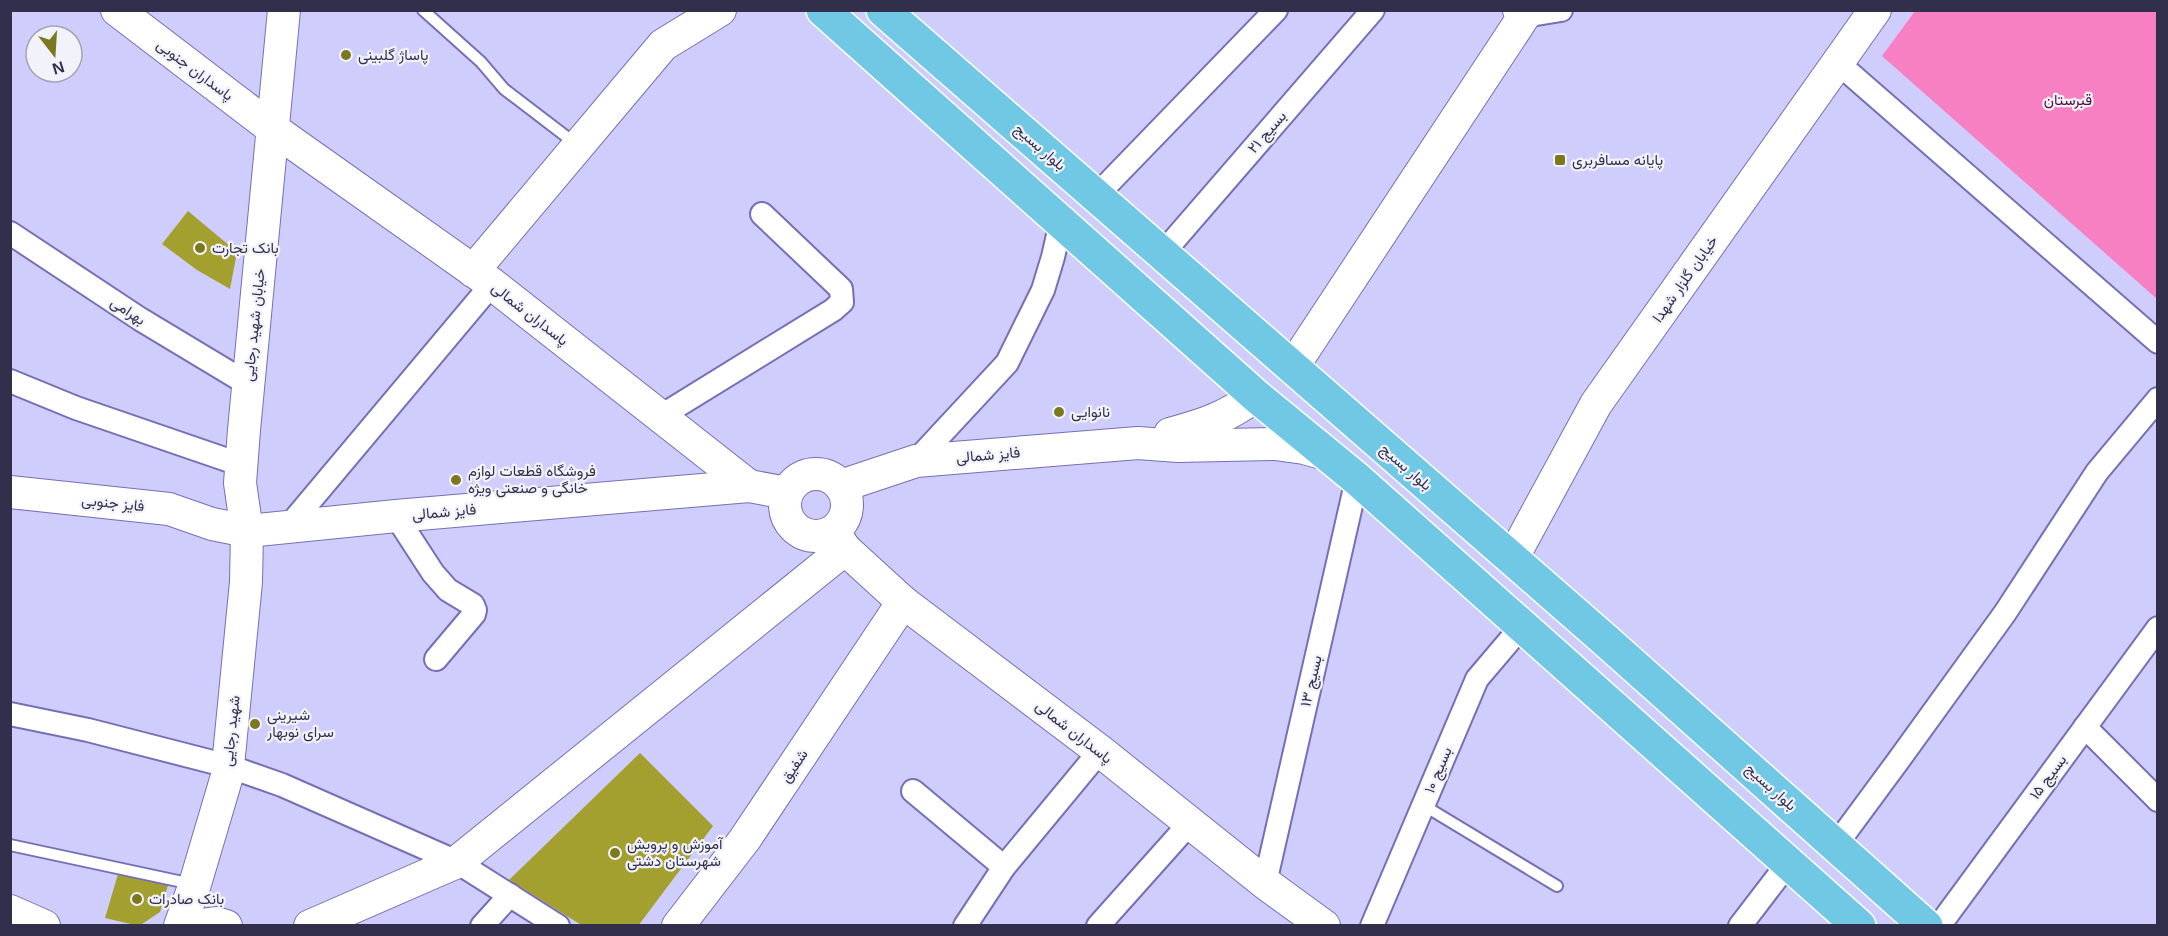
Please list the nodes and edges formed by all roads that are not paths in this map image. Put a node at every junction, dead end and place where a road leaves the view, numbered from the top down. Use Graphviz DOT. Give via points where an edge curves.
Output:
graph roads {
  1 [pos="117,10"];
  2 [pos="284,10"];
  3 [pos="423,10"];
  4 [pos="720,10"];
  5 [pos="823,10"];
  6 [pos="1276,10"];
  7 [pos="1372,10"];
  8 [pos="1561,10"];
  9 [pos="1875,10"];
  10 [pos="1522,13"];
  11 [pos="894,14"];
  12 [pos="1838,63"];
  13 [pos="273,129"];
  14 [pos="1031,140"];
  15 [pos="578,146"];
  16 [pos="1003,170"];
  17 [pos="1096,196"];
  18 [pos="762,214"];
  19 [pos="1061,222"];
  20 [pos="10,233"];
  21 [pos="1162,254"];
  22 [pos="483,277"];
  23 [pos="2157,342"];
  24 [pos="1292,368"];
  25 [pos="10,381"];
  26 [pos="248,384"];
  27 [pos="1256,396"];
  28 [pos="2157,399"];
  29 [pos="661,416"];
  30 [pos="1138,443"];
  31 [pos="1329,455"];
  32 [pos="916,461"];
  33 [pos="242,465"];
  34 [pos="1357,479"];
  35 [pos="749,486"];
  36 [pos="841,486"];
  37 [pos="10,492"];
  38 [pos="787,493"];
  39 [pos="10,511"];
  40 [pos="396,516"];
  41 [pos="212,524"];
  42 [pos="289,526"];
  43 [pos="247,531"];
  44 [pos="839,541"];
  45 [pos="1512,559"];
  46 [pos="903,602"];
  47 [pos="1522,626"];
  48 [pos="2157,628"];
  49 [pos="436,659"];
  50 [pos="10,714"];
  51 [pos="2085,727"];
  52 [pos="1100,751"];
  53 [pos="228,766"];
  54 [pos="913,791"];
  55 [pos="2157,800"];
  56 [pos="1423,805"];
  57 [pos="1190,823"];
  58 [pos="1836,844"];
  59 [pos="10,845"];
  60 [pos="457,862"];
  61 [pos="1789,862"];
  62 [pos="1004,867"];
  63 [pos="1265,883"];
  64 [pos="195,884"];
  65 [pos="1557,886"];
  66 [pos="510,895"];
  67 [pos="10,911"];
  68 [pos="44,926"];
  69 [pos="180,926"];
  70 [pos="194,926"];
  71 [pos="226,926"];
  72 [pos="310,926"];
  73 [pos="482,926"];
  74 [pos="558,926"];
  75 [pos="678,926"];
  76 [pos="966,926"];
  77 [pos="1098,926"];
  78 [pos="1324,926"];
  79 [pos="1372,926"];
  80 [pos="1740,926"];
  81 [pos="1859,926"];
  82 [pos="1926,926"];
  83 [pos="1939,926"];
  1 -- 13 [label="main road, پاسداران جنوبی"];
  2 -- 13 [label="main road, خیابان شهید رجایی"];
  3 -- 15 [label="lane" via="481,62 504,89"];
  4 -- 15 [label="main road" via="663,45"];
  5 -- 16 [label="main road"];
  6 -- 17 [label="street"];
  7 -- 21 [label="street, بسیج ۲۱"];
  8 -- 10 [label="street"];
  9 -- 12 [label="main road, خیابان گلزار شهدا"];
  10 -- 24 [label="main road"];
  11 -- 14 [label="main road, بلوار بسیج"];
  12 -- 23 [label="street"];
  12 -- 45 [label="main road, خیابان گلزار شهدا" via="1596,404"];
  13 -- 22 [label="main road, پاسداران شمالی"];
  13 -- 26 [label="main road, خیابان شهید رجایی"];
  14 -- 16 [label="main road"];
  14 -- 17 [label="main road, بلوار بسیج"];
  15 -- 22 [label="main road"];
  16 -- 19 [label="main road"];
  17 -- 21 [label="main road, بلوار بسیج"];
  18 -- 29 [label="street" via="841,289 842,302"];
  19 -- 27 [label="main road"];
  19 -- 32 [label="street" via="1043,290 1006,363"];
  20 -- 26 [label="street, بهرامی"];
  21 -- 24 [label="main road, بلوار بسیج"];
  22 -- 29 [label="main road, پاسداران شمالی"];
  22 -- 42 [label="street"];
  24 -- 27 [label="main road"];
  24 -- 45 [label="main road, بلوار بسیج"];
  25 -- 33 [label="street"];
  26 -- 33 [label="main road, خیابان شهید رجایی"];
  27 -- 30 [label="main road, فایز شمالی" via="1213,422"];
  27 -- 31 [label="main road"];
  28 -- 58 [label="street" via="2097,472 2005,613"];
  29 -- 35 [label="main road, پاسداران شمالی"];
  30 -- 31 [label="main road, فایز شمالی" via="1275,444"];
  30 -- 32 [label="main road, فایز شمالی"];
  31 -- 34 [label="main road"];
  32 -- 36 [label="main road, فایز شمالی"];
  33 -- 43 [label="main road, خیابان شهید رجایی" via="240,483"];
  34 -- 47 [label="main road"];
  34 -- 63 [label="street, بسیج ۱۳"];
  35 -- 38 [label="main road, پاسداران شمالی"];
  35 -- 40 [label="main road, فایز شمالی"];
  36 -- 38 [label="main road" via="819,474 806,476"];
  36 -- 44 [label="main road" via="847,498 847,511"];
  37 -- 41 [label="main road, فایز جنوبی" via="169,509"];
  38 -- 44 [label="main road" via="788,519 796,529"];
  39 -- 41 [label="main road, فایز جنوبی" via="156,525"];
  40 -- 42 [label="main road, فایز شمالی"];
  40 -- 49 [label="street" via="433,573 475,610"];
  41 -- 43 [label="main road, فایز جنوبی"];
  42 -- 43 [label="main road, فایز شمالی"];
  43 -- 53 [label="main road, شهید رجایی" via="246,582"];
  44 -- 46 [label="main road, پاسداران شمالی"];
  44 -- 60 [label="main road"];
  45 -- 58 [label="main road, بلوار بسیج"];
  46 -- 52 [label="main road, پاسداران شمالی"];
  46 -- 75 [label="main road, شفیق" via="745,839"];
  47 -- 56 [label="street, بسیج ۱۰" via="1477,679"];
  47 -- 61 [label="main road"];
  48 -- 51 [label="street, بسیج ۱۵"];
  50 -- 53 [label="street"];
  51 -- 55 [label="street"];
  51 -- 83 [label="street, بسیج ۱۵"];
  52 -- 57 [label="main road, پاسداران شمالی"];
  52 -- 62 [label="street"];
  53 -- 60 [label="street" via="282,785"];
  53 -- 64 [label="main road, شهید رجایی"];
  54 -- 62 [label="street"];
  56 -- 65 [label="lane"];
  56 -- 79 [label="street, بسیج ۱۰"];
  57 -- 63 [label="main road, پاسداران شمالی"];
  57 -- 77 [label="street"];
  58 -- 82 [label="main road, بلوار بسیج"];
  59 -- 64 [label="lane"];
  60 -- 66 [label="street"];
  60 -- 72 [label="main road"];
  61 -- 80 [label="street"];
  61 -- 81 [label="main road"];
  62 -- 76 [label="street"];
  63 -- 78 [label="main road, پاسداران شمالی"];
  64 -- 69 [label="main road, شهید رجایی"];
  66 -- 73 [label="street"];
  66 -- 74 [label="street"];
  67 -- 68 [label="main road"];
  70 -- 71 [label="main road"];
}
